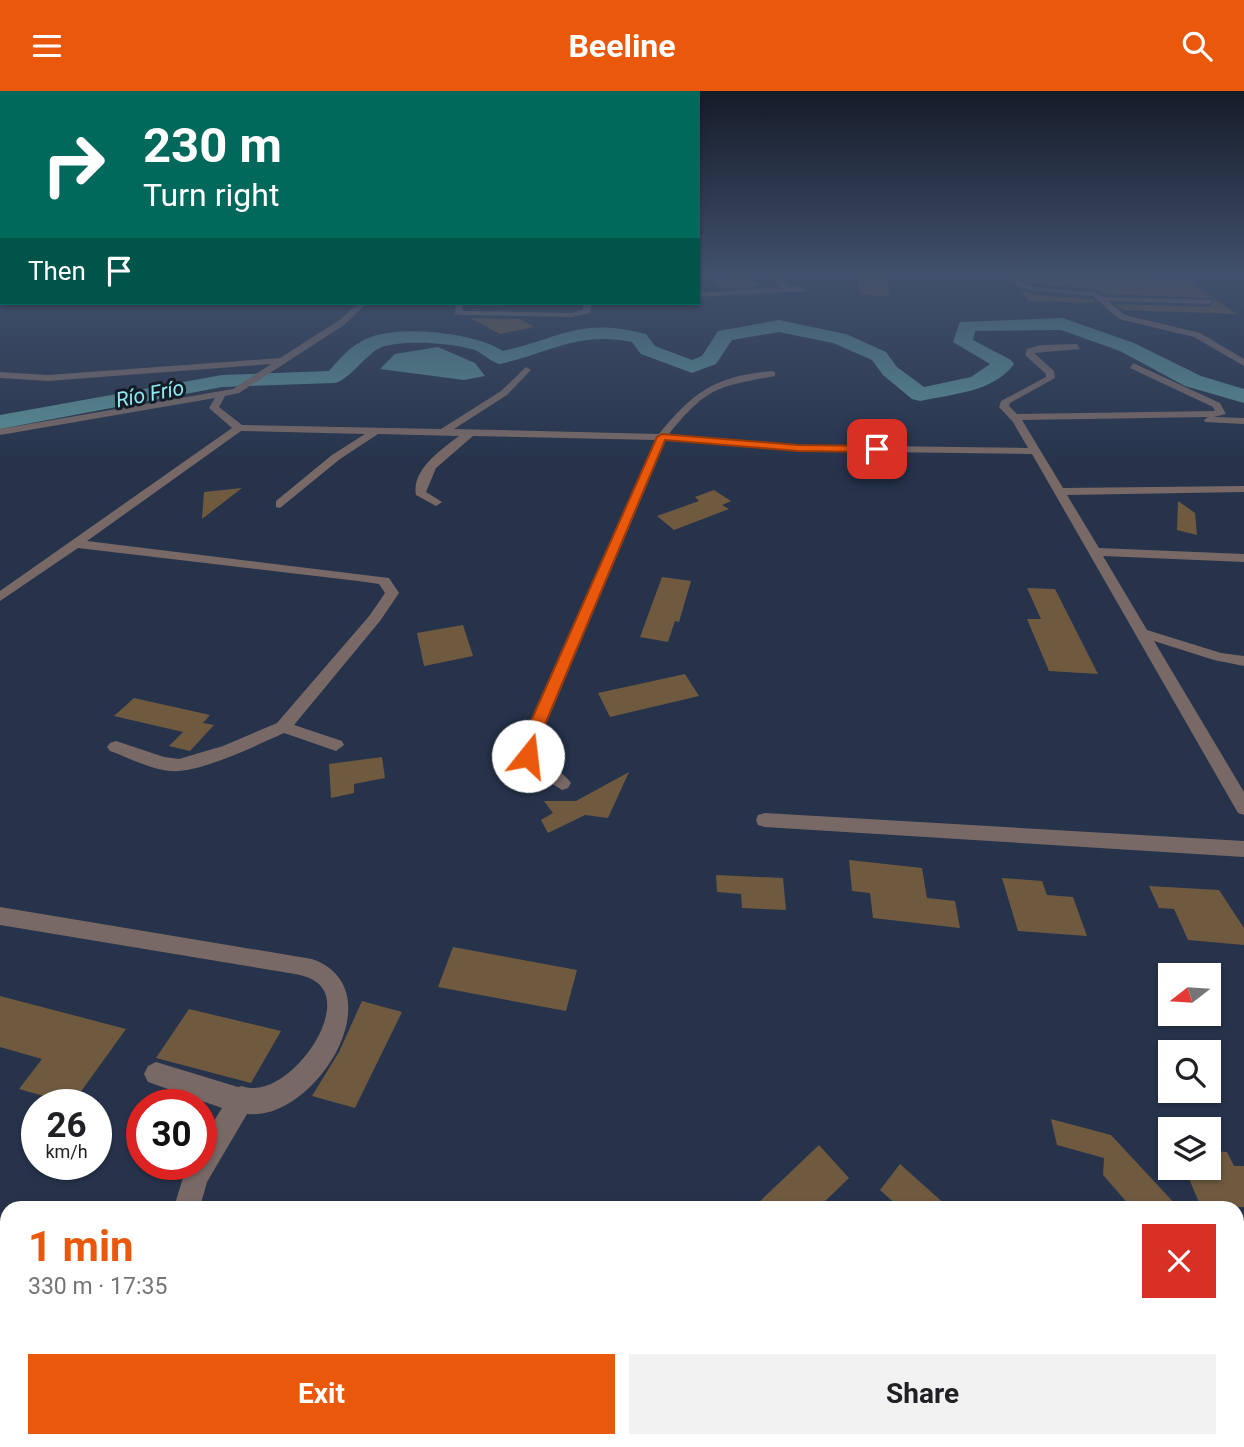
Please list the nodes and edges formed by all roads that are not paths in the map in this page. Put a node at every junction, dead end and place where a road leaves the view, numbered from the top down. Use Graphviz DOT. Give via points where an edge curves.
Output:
graph roads {
  1 [pos="318,338"];
  2 [pos="1203,338"];
  3 [pos="1077,347"];
  4 [pos="282,361"];
  5 [pos="1244,363"];
  6 [pos="1133,366"];
  7 [pos="526,370"];
  8 [pos="772,374"];
  9 [pos="0,375"];
  10 [pos="221,395"];
  11 [pos="1015,419"];
  12 [pos="1244,421"];
  13 [pos="239,428"];
  14 [pos="376,431"];
  15 [pos="0,432"];
  16 [pos="442,433"];
  17 [pos="470,433"];
  18 [pos="662,437"];
  19 [pos="1035,451"];
  20 [pos="1244,489"];
  21 [pos="1059,492"];
  22 [pos="436,502"];
  23 [pos="280,504"];
  24 [pos="76,544"];
  25 [pos="1094,552"];
  26 [pos="1244,558"];
  27 [pos="0,597"];
  28 [pos="1143,632"];
  29 [pos="1244,661"];
  30 [pos="283,727"];
  31 [pos="336,745"];
  32 [pos="116,747"];
  33 [pos="562,783"];
  34 [pos="1242,797"];
  35 [pos="765,820"];
  36 [pos="1244,849"];
  37 [pos="0,916"];
  38 [pos="156,1074"];
  39 [pos="242,1098"];
  40 [pos="189,1201"];
  1 -- 4 [label="street"];
  2 -- 5 [label="street"];
  3 -- 11 [label="street" via="1030,351 1051,373 1050,378 1006,401 1004,407"];
  4 -- 9 [label="street" via="48,377"];
  4 -- 10 [label="street" via="248,386"];
  6 -- 11 [label="street" via="1217,405 1220,414"];
  7 -- 16 [label="street" via="504,393"];
  8 -- 18 [label="street" via="729,380 701,392"];
  10 -- 13 [label="street" via="214,408"];
  10 -- 15 [label="street"];
  11 -- 12 [label="street"];
  11 -- 19 [label="street"];
  13 -- 14 [label="street"];
  13 -- 24 [label="street"];
  14 -- 16 [label="street"];
  14 -- 23 [label="street" via="336,457"];
  16 -- 17 [label="street"];
  17 -- 18 [label="street"];
  17 -- 22 [label="street" via="436,460 421,482 420,493"];
  18 -- 19 [label="street" via="798,448"];
  18 -- 33 [label="street" via="527,748 535,765"];
  19 -- 21 [label="street"];
  20 -- 21 [label="street"];
  21 -- 25 [label="street"];
  24 -- 27 [label="street"];
  24 -- 30 [label="street" via="384,581 392,593 375,618"];
  25 -- 26 [label="street"];
  25 -- 28 [label="street"];
  28 -- 29 [label="street"];
  28 -- 34 [label="street"];
  30 -- 31 [label="street"];
  30 -- 32 [label="street" via="179,765"];
  35 -- 36 [label="street"];
  37 -- 39 [label="street" via="320,972 332,982 339,1001 332,1036 305,1079 279,1095 254,1102"];
  38 -- 39 [label="street"];
  39 -- 40 [label="street" via="195,1177"];
}
